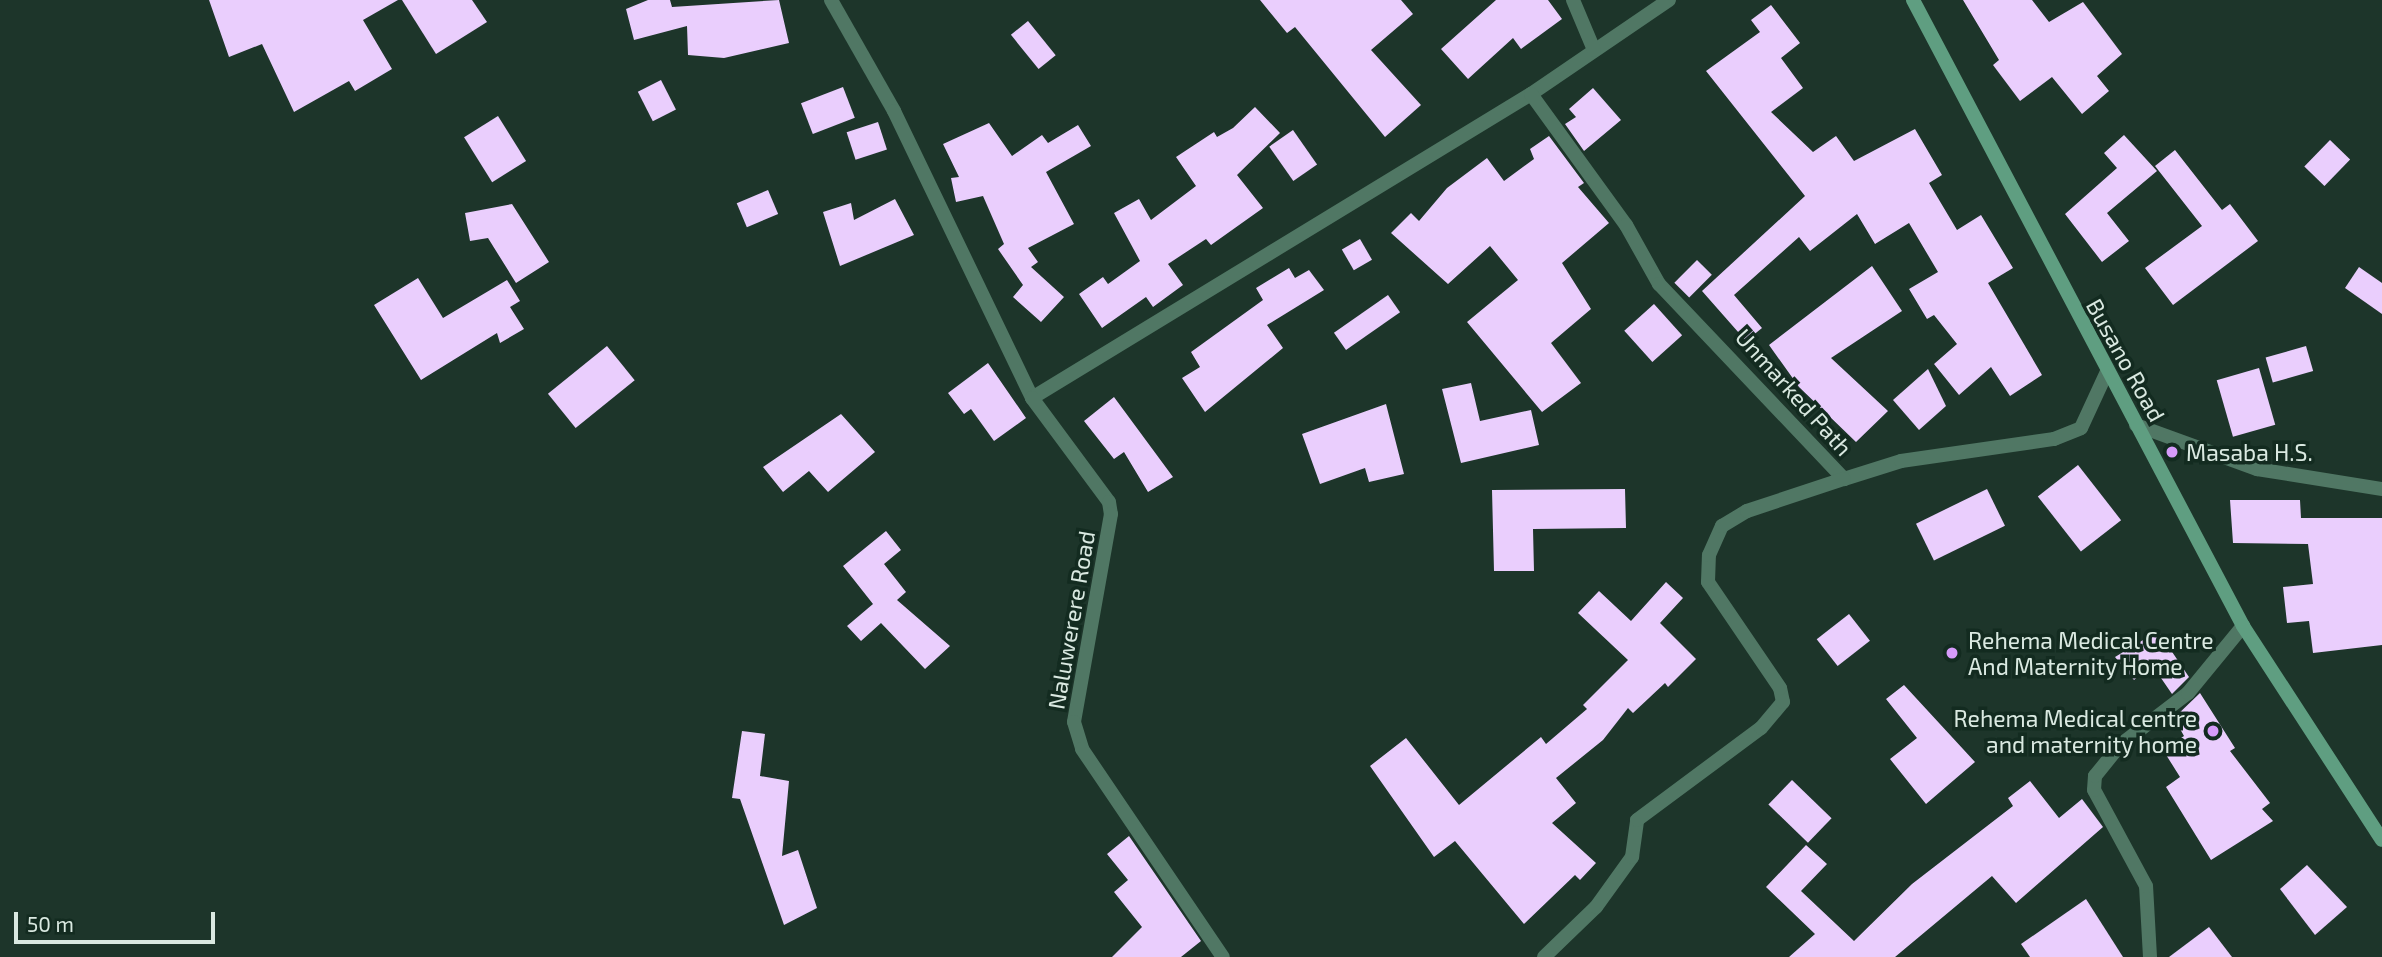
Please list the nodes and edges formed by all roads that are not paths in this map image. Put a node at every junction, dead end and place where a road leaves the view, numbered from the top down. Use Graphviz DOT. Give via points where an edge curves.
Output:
graph roads {
  1 [pos="831,0"];
  2 [pos="1573,0"];
  3 [pos="1669,0"];
  4 [pos="1913,0"];
  5 [pos="1594,50"];
  6 [pos="1531,94"];
  7 [pos="2106,374"];
  8 [pos="1032,398"];
  9 [pos="2136,425"];
  10 [pos="1844,480"];
  11 [pos="2382,489"];
  12 [pos="2243,626"];
  13 [pos="2382,840"];
  14 [pos="1223,957"];
  15 [pos="1544,957"];
  16 [pos="2150,957"];
  1 -- 8 [label="street, Naluwerere Road" via="894,111"];
  2 -- 5 [label="street"];
  3 -- 5 [label="street"];
  4 -- 7 [label="street, Busano Road"];
  5 -- 6 [label="street"];
  6 -- 8 [label="street"];
  6 -- 10 [label="street, Unmarked Path" via="1626,225 1659,284"];
  7 -- 9 [label="street, Busano Road"];
  7 -- 10 [label="street, Unmarked Path" via="2081,428 2054,439 1901,461"];
  8 -- 14 [label="street, Naluwerere Road" via="1109,502 1111,514 1074,722 1082,749"];
  9 -- 11 [label="street" via="2257,469"];
  9 -- 12 [label="street, Busano Road"];
  10 -- 15 [label="street" via="1747,511 1722,526 1709,555 1708,582 1780,688 1783,702 1761,728 1637,820 1632,857 1596,907"];
  12 -- 13 [label="street, Busano Road"];
  12 -- 16 [label="street" via="2188,693 2120,745 2095,776 2094,790 2146,886"];
}
